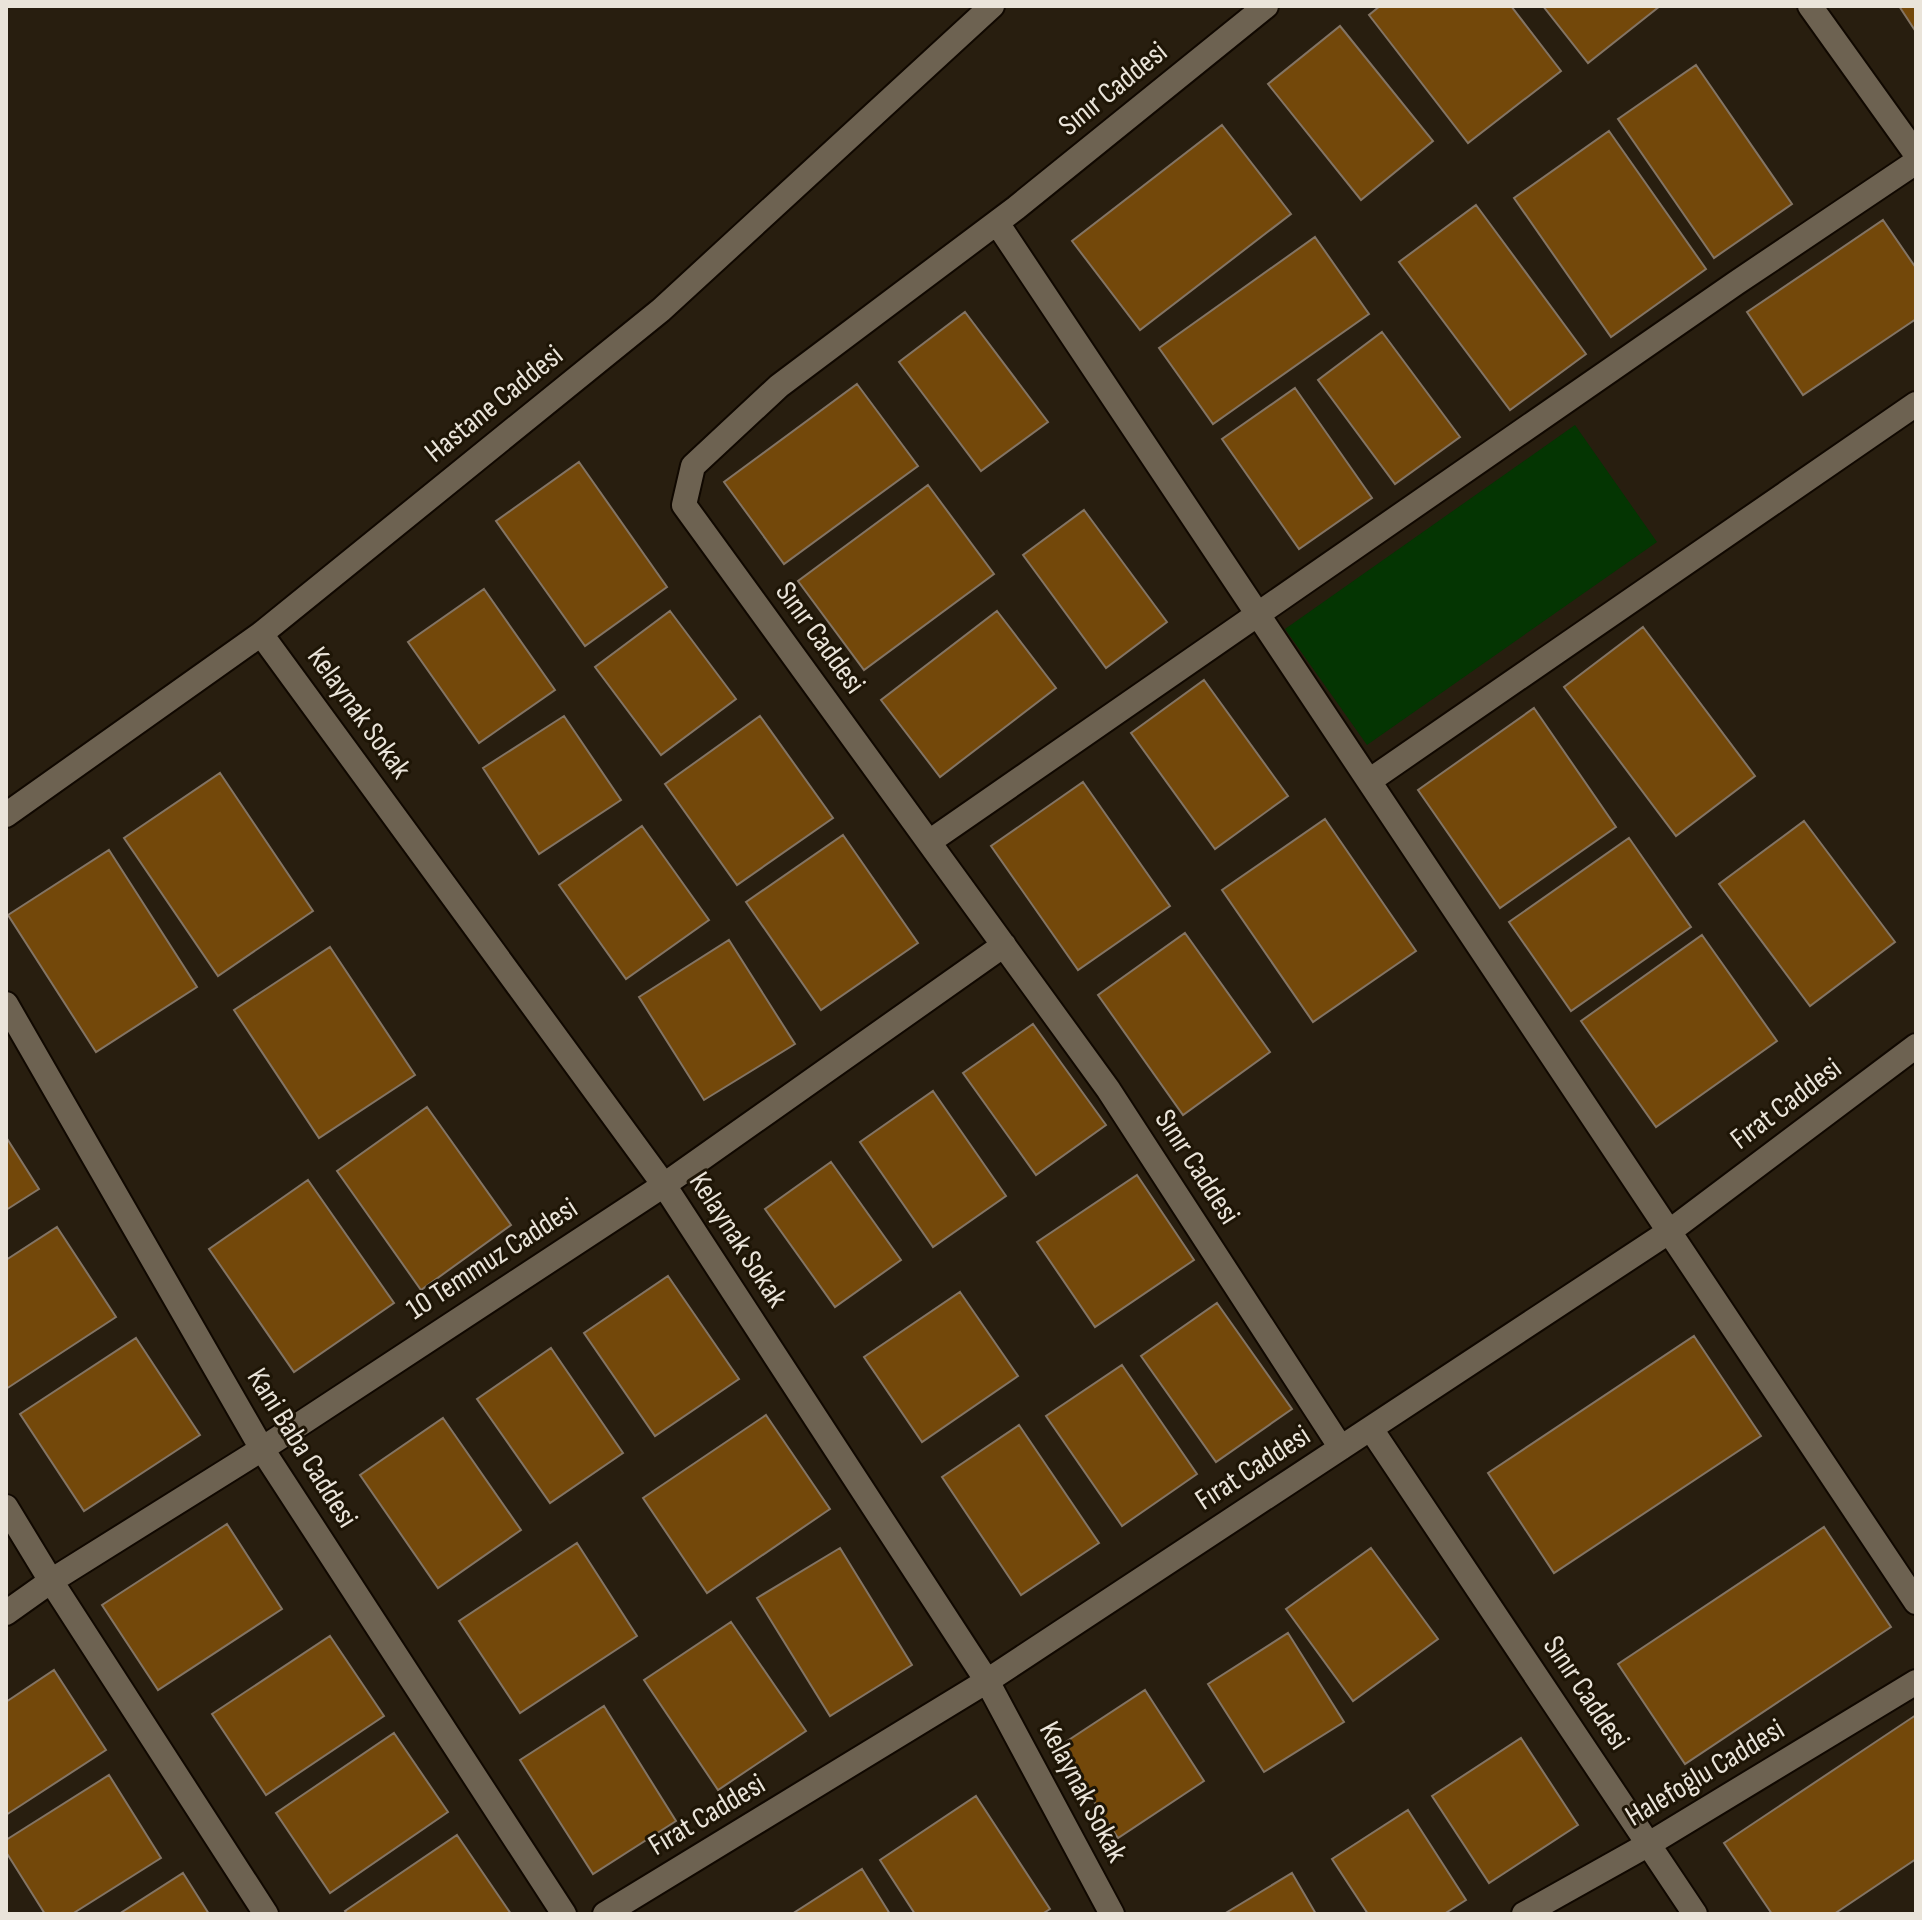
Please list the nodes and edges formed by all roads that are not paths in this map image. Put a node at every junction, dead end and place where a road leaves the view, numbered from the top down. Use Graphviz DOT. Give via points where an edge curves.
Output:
graph roads {
  1 [pos="992,6"];
  2 [pos="1266,6"];
  3 [pos="1810,6"];
  4 [pos="1916,154"];
  5 [pos="1916,162"];
  6 [pos="997,223"];
  7 [pos="1916,404"];
  8 [pos="1258,615"];
  9 [pos="261,634"];
  10 [pos="1369,781"];
  11 [pos="6,815"];
  12 [pos="929,842"];
  13 [pos="1004,945"];
  14 [pos="6,1004"];
  15 [pos="1916,1046"];
  16 [pos="664,1185"];
  17 [pos="1670,1231"];
  18 [pos="1371,1429"];
  19 [pos="1341,1448"];
  20 [pos="262,1449"];
  21 [pos="6,1507"];
  22 [pos="51,1581"];
  23 [pos="1916,1602"];
  24 [pos="6,1613"];
  25 [pos="987,1681"];
  26 [pos="1916,1682"];
  27 [pos="1649,1844"];
  28 [pos="266,1914"];
  29 [pos="564,1914"];
  30 [pos="605,1914"];
  31 [pos="1112,1914"];
  32 [pos="1524,1914"];
  33 [pos="1695,1914"];
  1 -- 9 [label="street, Hastane Caddesi" via="661,310"];
  2 -- 6 [label="street, Sınır Caddesi"];
  3 -- 4 [label="street"];
  5 -- 8 [label="street"];
  6 -- 8 [label="street"];
  6 -- 12 [label="street, Sınır Caddesi" via="779,386 693,466 684,505"];
  7 -- 10 [label="street"];
  8 -- 10 [label="street"];
  8 -- 12 [label="street"];
  9 -- 11 [label="street, Hastane Caddesi"];
  9 -- 16 [label="street, Kelaynak Sokak"];
  10 -- 17 [label="street"];
  12 -- 13 [label="street, Sınır Caddesi"];
  13 -- 16 [label="street, 10 Temmuz Caddesi"];
  13 -- 19 [label="street, Sınır Caddesi" via="1108,1089"];
  14 -- 20 [label="street, Kani Baba Caddesi"];
  15 -- 17 [label="street, Fırat Caddesi"];
  16 -- 20 [label="street, 10 Temmuz Caddesi"];
  16 -- 25 [label="street, Kelaynak Sokak"];
  17 -- 18 [label="street, Fırat Caddesi"];
  17 -- 23 [label="street"];
  18 -- 19 [label="street, Fırat Caddesi"];
  18 -- 27 [label="street, Sınır Caddesi"];
  19 -- 25 [label="street, Fırat Caddesi"];
  20 -- 22 [label="street, 10 Temmuz Caddesi"];
  20 -- 29 [label="street, Kani Baba Caddesi"];
  21 -- 22 [label="street"];
  22 -- 24 [label="street, 10 Temmuz Caddesi"];
  22 -- 28 [label="street"];
  25 -- 30 [label="street, Fırat Caddesi"];
  25 -- 31 [label="street, Kelaynak Sokak"];
  26 -- 27 [label="street, Halefoğlu Caddesi"];
  27 -- 32 [label="street, Halefoğlu Caddesi"];
  27 -- 33 [label="street, Sınır Caddesi"];
}
